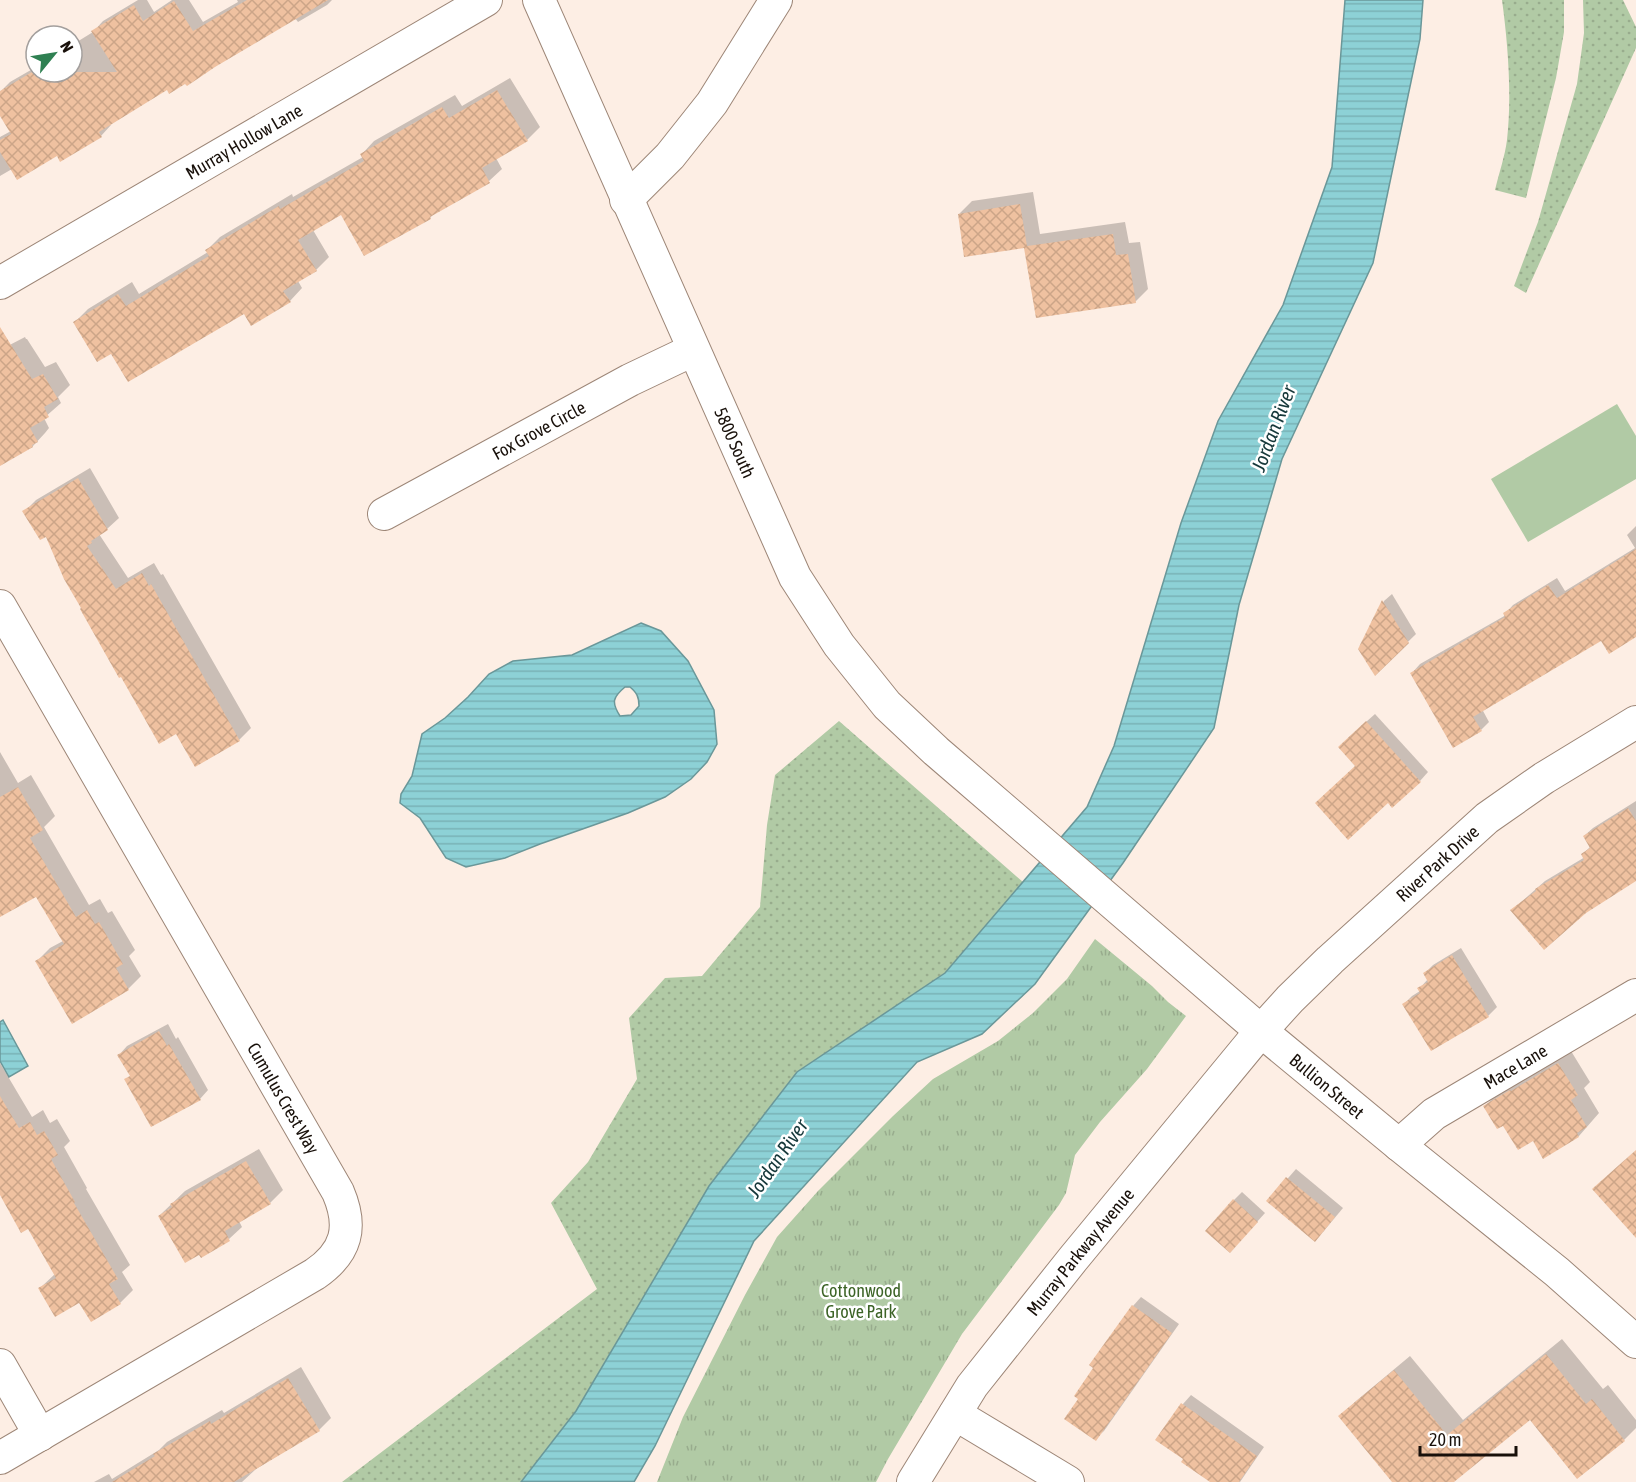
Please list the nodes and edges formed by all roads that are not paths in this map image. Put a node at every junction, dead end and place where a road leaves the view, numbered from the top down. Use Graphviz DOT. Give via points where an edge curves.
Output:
graph roads {
  1 [pos="486,0"];
  2 [pos="539,0"];
  3 [pos="776,0"];
  4 [pos="626,200"];
  5 [pos="0,283"];
  6 [pos="693,350"];
  7 [pos="384,514"];
  8 [pos="0,606"];
  9 [pos="1636,722"];
  10 [pos="1021,825"];
  11 [pos="1636,994"];
  12 [pos="1261,1031"];
  13 [pos="1399,1145"];
  14 [pos="1636,1341"];
  15 [pos="0,1365"];
  16 [pos="955,1414"];
  17 [pos="40,1435"];
  18 [pos="0,1458"];
  19 [pos="913,1482"];
  20 [pos="1068,1482"];
  1 -- 5 [label="street, Murray Hollow Lane"];
  2 -- 4 [label="street, 5800 South"];
  3 -- 4 [label="street" via="712,103 670,156"];
  4 -- 6 [label="street, 5800 South"];
  6 -- 7 [label="street, Fox Grove Circle" via="630,380"];
  6 -- 10 [label="street, 5800 South" via="795,577 839,645 887,705"];
  8 -- 17 [label="street, Cumulus Crest Way" via="338,1192 347,1229 343,1242 324,1268"];
  9 -- 12 [label="street, River Park Drive" via="1487,818 1330,960"];
  10 -- 12 [label="street, Bullion Street"];
  11 -- 13 [label="street, Mace Lane" via="1434,1114"];
  12 -- 13 [label="street, Bullion Street"];
  12 -- 16 [label="street, Murray Parkway Avenue" via="1073,1259 972,1386"];
  13 -- 14 [label="street, Bullion Street"];
  15 -- 17 [label="street"];
  16 -- 19 [label="street, Murray Parkway Avenue"];
  16 -- 20 [label="street"];
  17 -- 18 [label="street, Cumulus Crest Way"];
}
